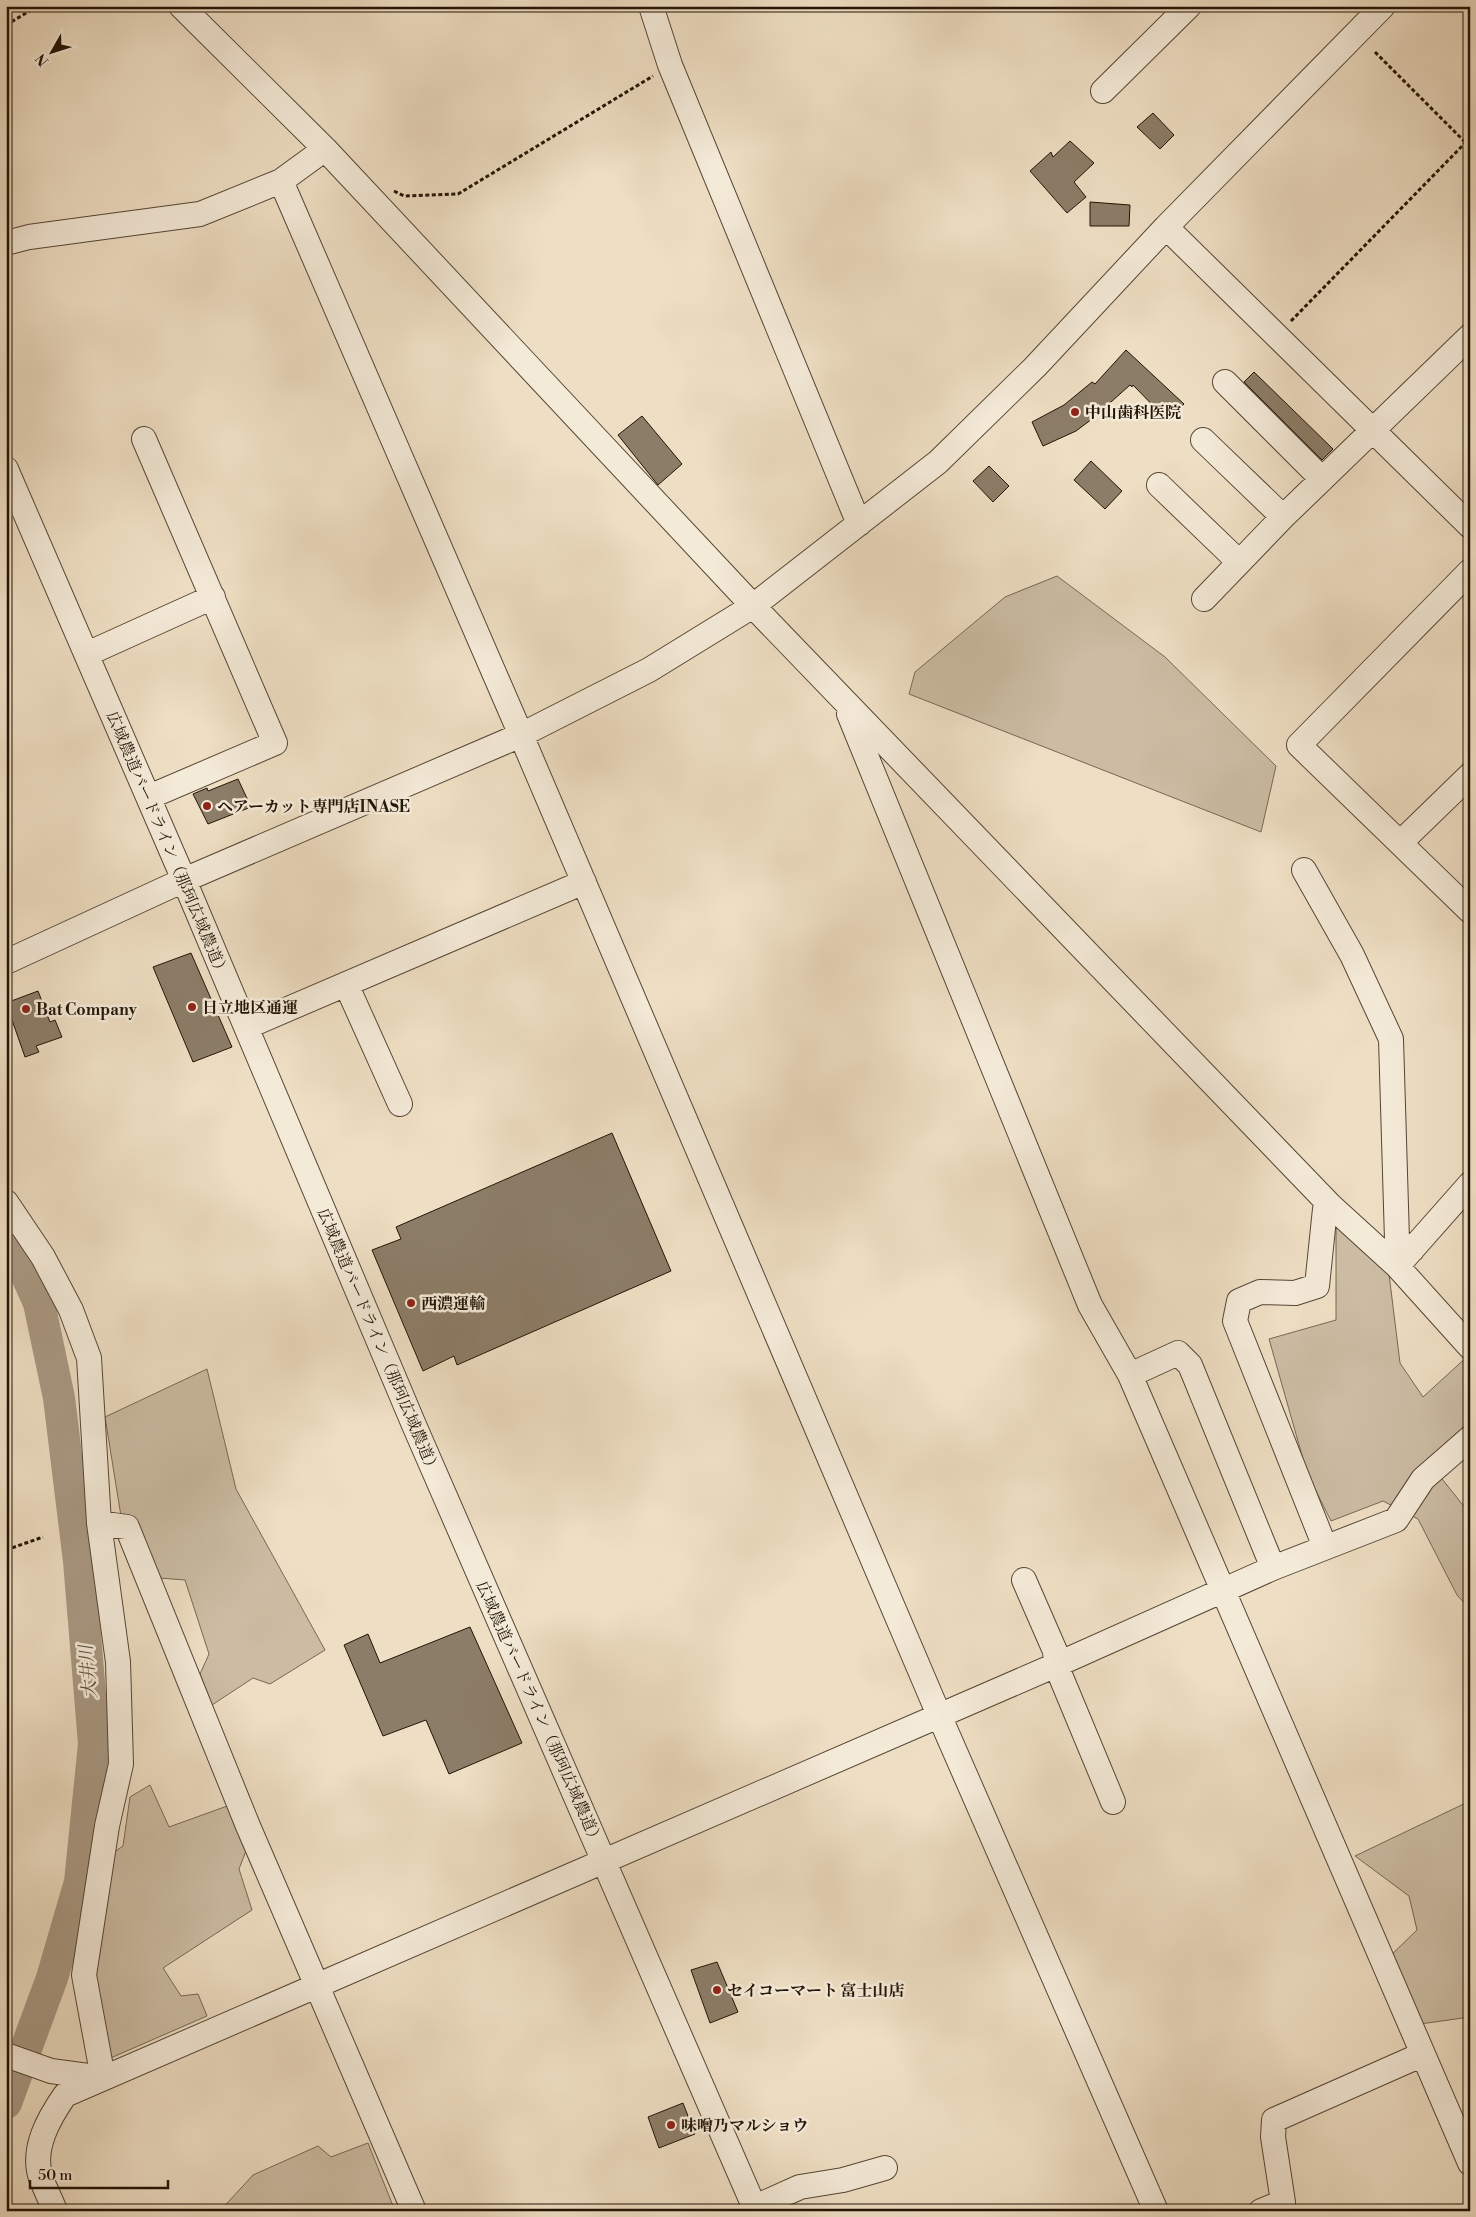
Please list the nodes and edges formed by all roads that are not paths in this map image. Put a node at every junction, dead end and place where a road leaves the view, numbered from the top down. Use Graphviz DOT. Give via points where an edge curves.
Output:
graph roads {
  1 [pos="181,6"];
  2 [pos="651,6"];
  3 [pos="1189,6"];
  4 [pos="1383,6"];
  5 [pos="1103,91"];
  6 [pos="324,149"];
  7 [pos="282,182"];
  8 [pos="1166,227"];
  9 [pos="6,243"];
  10 [pos="1470,336"];
  11 [pos="1225,382"];
  12 [pos="1374,431"];
  13 [pos="144,439"];
  14 [pos="1203,440"];
  15 [pos="6,469"];
  16 [pos="1322,479"];
  17 [pos="1159,485"];
  18 [pos="1283,517"];
  19 [pos="859,524"];
  20 [pos="1470,526"];
  21 [pos="1239,562"];
  22 [pos="1470,571"];
  23 [pos="213,597"];
  24 [pos="1204,599"];
  25 [pos="753,606"];
  26 [pos="87,654"];
  27 [pos="835,691"];
  28 [pos="521,735"];
  29 [pos="1470,775"];
  30 [pos="149,797"];
  31 [pos="1400,843"];
  32 [pos="1304,870"];
  33 [pos="184,880"];
  34 [pos="584,882"];
  35 [pos="1470,911"];
  36 [pos="6,962"];
  37 [pos="346,984"];
  38 [pos="246,1027"];
  39 [pos="400,1104"];
  40 [pos="1469,1186"];
  41 [pos="6,1202"];
  42 [pos="1330,1204"];
  43 [pos="1404,1258"];
  44 [pos="1470,1347"];
  45 [pos="1130,1375"];
  46 [pos="1470,1438"];
  47 [pos="99,1522"];
  48 [pos="1325,1547"];
  49 [pos="1273,1568"];
  50 [pos="1024,1580"];
  51 [pos="1223,1590"];
  52 [pos="1056,1665"];
  53 [pos="939,1715"];
  54 [pos="1113,1802"];
  55 [pos="604,1860"];
  56 [pos="316,1986"];
  57 [pos="1421,2054"];
  58 [pos="6,2055"];
  59 [pos="103,2078"];
  60 [pos="1470,2163"];
  61 [pos="885,2168"];
  62 [pos="756,2209"];
  63 [pos="55,2211"];
  64 [pos="414,2211"];
  65 [pos="1156,2211"];
  66 [pos="1261,2211"];
  1 -- 6 [label="street"];
  2 -- 19 [label="street" via="670,65"];
  3 -- 5 [label="street"];
  4 -- 8 [label="street"];
  6 -- 7 [label="street"];
  6 -- 25 [label="street"];
  7 -- 9 [label="street" via="200,214 29,237"];
  7 -- 28 [label="street"];
  8 -- 12 [label="street"];
  8 -- 19 [label="street" via="1035,367 938,462"];
  10 -- 12 [label="street"];
  11 -- 16 [label="street"];
  12 -- 16 [label="street"];
  12 -- 20 [label="street"];
  13 -- 23 [label="street"];
  14 -- 18 [label="street"];
  15 -- 26 [label="street, 広域農道バードライン（那珂広域農道）"];
  16 -- 18 [label="street"];
  17 -- 21 [label="street"];
  18 -- 21 [label="street"];
  19 -- 25 [label="street"];
  21 -- 24 [label="street"];
  22 -- 31 [label="street" via="1299,745"];
  23 -- 26 [label="street"];
  23 -- 30 [label="street" via="275,742"];
  25 -- 27 [label="street"];
  25 -- 28 [label="street" via="649,670"];
  26 -- 30 [label="street, 広域農道バードライン（那珂広域農道）"];
  27 -- 42 [label="street"];
  27 -- 45 [label="street" via="851,718 1090,1306"];
  28 -- 33 [label="street"];
  28 -- 34 [label="street"];
  29 -- 31 [label="street"];
  30 -- 33 [label="street, 広域農道バードライン（那珂広域農道）"];
  31 -- 35 [label="street"];
  32 -- 43 [label="street" via="1352,955 1391,1039 1397,1240"];
  33 -- 36 [label="street"];
  33 -- 38 [label="street, 広域農道バードライン（那珂広域農道）"];
  34 -- 37 [label="street"];
  34 -- 53 [label="street"];
  37 -- 38 [label="street"];
  37 -- 39 [label="street"];
  38 -- 55 [label="street, 広域農道バードライン（那珂広域農道）" via="418,1434"];
  40 -- 43 [label="street"];
  41 -- 47 [label="street" via="43,1257 71,1310 89,1358"];
  42 -- 43 [label="street"];
  42 -- 48 [label="street" via="1325,1209 1317,1286 1296,1293 1260,1292 1239,1302 1235,1321"];
  43 -- 44 [label="street"];
  45 -- 49 [label="street" via="1178,1353 1190,1365"];
  45 -- 51 [label="street"];
  46 -- 48 [label="street" via="1423,1479 1396,1520"];
  47 -- 56 [label="street" via="127,1527"];
  47 -- 59 [label="street" via="118,1662 121,1764 107,1826 84,1976"];
  48 -- 49 [label="street"];
  49 -- 51 [label="street"];
  50 -- 52 [label="street" via="1055,1651"];
  51 -- 52 [label="street"];
  51 -- 57 [label="street"];
  52 -- 53 [label="street"];
  52 -- 54 [label="street"];
  53 -- 55 [label="street"];
  53 -- 65 [label="street"];
  55 -- 56 [label="street"];
  55 -- 62 [label="street, 広域農道バードライン（那珂広域農道）"];
  56 -- 59 [label="street"];
  56 -- 64 [label="street"];
  57 -- 60 [label="street"];
  57 -- 66 [label="street" via="1274,2120 1272,2137 1283,2202"];
  58 -- 59 [label="street" via="51,2071"];
  59 -- 63 [label="street" via="66,2095 50,2115 38,2150 41,2176"];
  61 -- 62 [label="street" via="843,2180 800,2187"];
}
